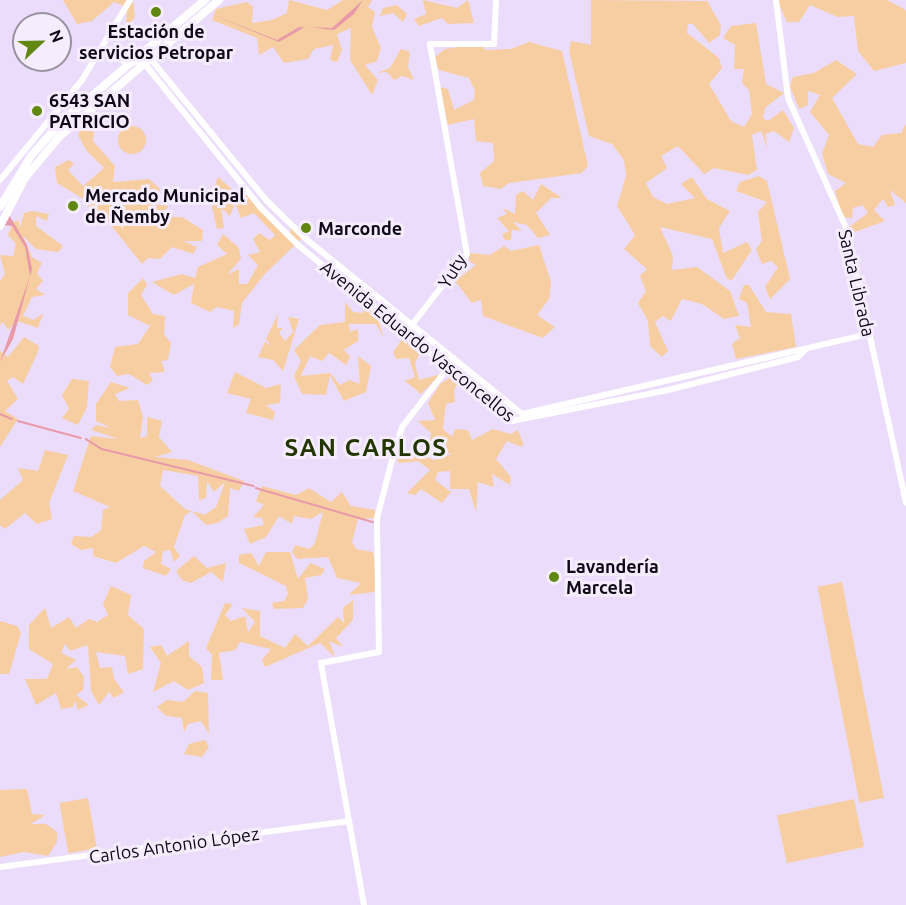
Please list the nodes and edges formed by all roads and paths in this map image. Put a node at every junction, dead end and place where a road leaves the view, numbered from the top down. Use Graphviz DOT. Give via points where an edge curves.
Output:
graph roads {
  1 [pos="130,0"];
  2 [pos="205,0"];
  3 [pos="219,0"];
  4 [pos="496,0"];
  5 [pos="776,0"];
  6 [pos="104,48"];
  7 [pos="146,58"];
  8 [pos="134,62"];
  9 [pos="0,180"];
  10 [pos="4,205"];
  11 [pos="0,226"];
  12 [pos="413,324"];
  13 [pos="407,331"];
  14 [pos="868,334"];
  15 [pos="806,349"];
  16 [pos="455,359"];
  17 [pos="449,366"];
  18 [pos="906,503"];
  19 [pos="348,821"];
  20 [pos="0,867"];
  21 [pos="364,905"];
  1 -- 6 [label="street"];
  2 -- 7 [label="highway"];
  3 -- 7 [label="highway"];
  4 -- 12 [label="street, Yuty" via="494,44 430,44 467,254"];
  5 -- 14 [label="street, Santa Librada" via="788,98 847,230"];
  6 -- 8 [label="street"];
  6 -- 9 [label="street"];
  7 -- 8 [label="highway"];
  7 -- 10 [label="highway" via="54,142"];
  7 -- 12 [label="street, Avenida Eduardo Vasconcellos" via="267,201 314,246"];
  7 -- 13 [label="street, Avenida Eduardo Vasconcellos" via="260,207 298,245"];
  8 -- 10 [label="highway" via="61,122"];
  10 -- 11 [label="highway"];
  12 -- 13 [label="street, Yuty"];
  12 -- 16 [label="street, Avenida Eduardo Vasconcellos"];
  13 -- 17 [label="street, Avenida Eduardo Vasconcellos"];
  14 -- 15 [label="street, Avenida Eduardo Vasconcellos"];
  14 -- 18 [label="street, Santa Librada"];
  15 -- 16 [label="street, Avenida Eduardo Vasconcellos" via="522,414"];
  15 -- 17 [label="street, Avenida Eduardo Vasconcellos" via="798,357 664,392 519,422"];
  16 -- 17 [label="street"];
  17 -- 19 [label="street" via="402,427 386,484 377,528 379,652 321,663"];
  19 -- 20 [label="street, Carlos Antonio López"];
  19 -- 21 [label="street"];
}
